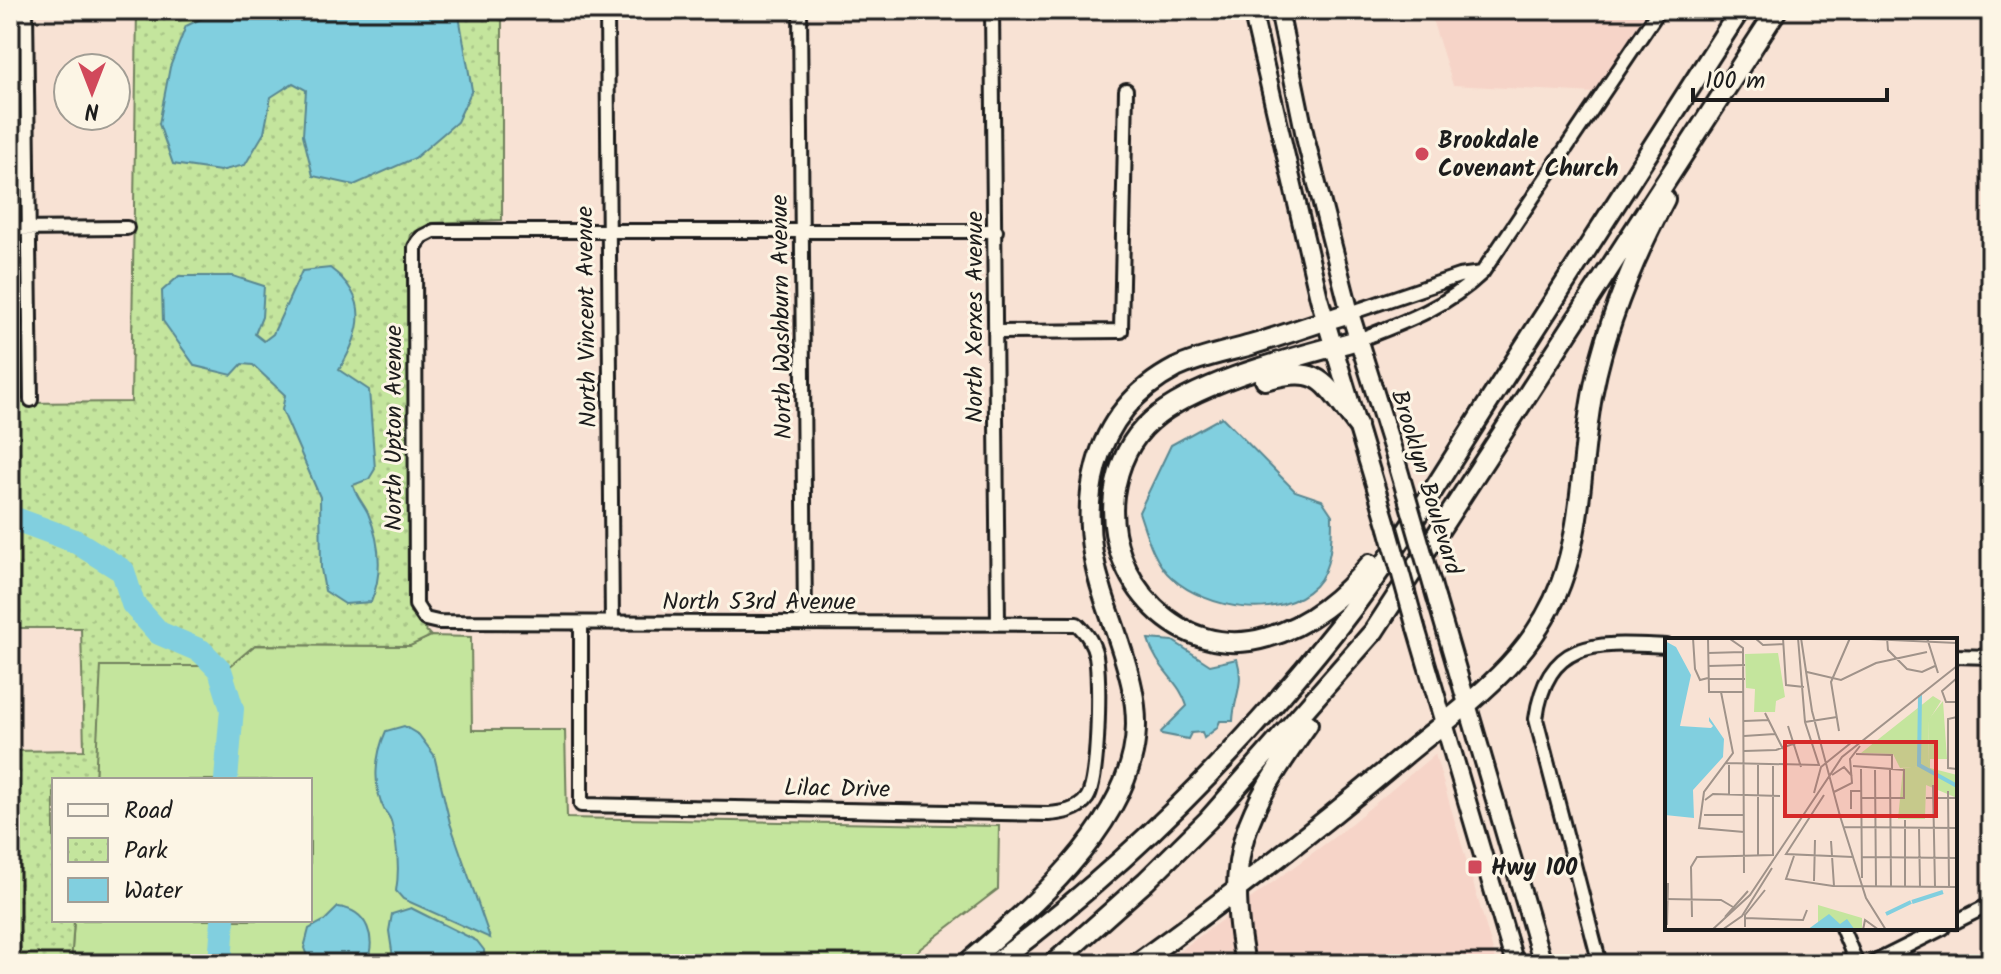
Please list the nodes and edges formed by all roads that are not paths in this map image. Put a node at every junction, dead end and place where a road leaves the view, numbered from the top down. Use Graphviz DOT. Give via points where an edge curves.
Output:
graph roads {
  1 [pos="26,10"];
  2 [pos="607,10"];
  3 [pos="800,10"];
  4 [pos="992,10"];
  5 [pos="1252,10"];
  6 [pos="1279,10"];
  7 [pos="1659,10"];
  8 [pos="1740,10"];
  9 [pos="1777,10"];
  10 [pos="1126,90"];
  11 [pos="1704,121"];
  12 [pos="127,228"];
  13 [pos="10,229"];
  14 [pos="29,229"];
  15 [pos="607,229"];
  16 [pos="802,230"];
  17 [pos="996,231"];
  18 [pos="1482,273"];
  19 [pos="1350,313"];
  20 [pos="1325,320"];
  21 [pos="997,332"];
  22 [pos="1358,340"];
  23 [pos="1333,347"];
  24 [pos="31,400"];
  25 [pos="1173,405"];
  26 [pos="1357,425"];
  27 [pos="1437,482"];
  28 [pos="425,619"];
  29 [pos="581,623"];
  30 [pos="612,623"];
  31 [pos="805,623"];
  32 [pos="998,623"];
  33 [pos="1374,631"];
  34 [pos="1665,646"];
  35 [pos="1957,656"];
  36 [pos="1991,657"];
  37 [pos="1469,706"];
  38 [pos="1442,726"];
  39 [pos="1087,799"];
  40 [pos="1236,893"];
  41 [pos="1991,904"];
  42 [pos="1957,921"];
  43 [pos="1843,930"];
  44 [pos="1939,930"];
  45 [pos="966,964"];
  46 [pos="994,964"];
  47 [pos="1053,964"];
  48 [pos="1136,964"];
  49 [pos="1245,964"];
  50 [pos="1515,964"];
  51 [pos="1543,964"];
  52 [pos="1600,964"];
  53 [pos="1857,964"];
  54 [pos="1871,964"];
  1 -- 14 [label="street"];
  2 -- 15 [label="street, North Vincent Avenue"];
  3 -- 16 [label="street, North Washburn Avenue"];
  4 -- 17 [label="street, North Xerxes Avenue"];
  5 -- 20 [label="main road, Brooklyn Boulevard"];
  6 -- 19 [label="main road, Brooklyn Boulevard"];
  7 -- 18 [label="street"];
  8 -- 27 [label="highway"];
  9 -- 11 [label="highway"];
  10 -- 21 [label="street" via="1121,331"];
  11 -- 33 [label="highway"];
  11 -- 37 [label="highway" via="1632,266 1603,345 1561,585 1527,647"];
  12 -- 14 [label="street"];
  13 -- 14 [label="street"];
  14 -- 24 [label="street"];
  15 -- 16 [label="street"];
  15 -- 28 [label="street, North Upton Avenue" via="434,231 415,247 416,605"];
  15 -- 30 [label="street, North Vincent Avenue"];
  16 -- 17 [label="street"];
  16 -- 31 [label="street, North Washburn Avenue"];
  17 -- 21 [label="street, North Xerxes Avenue"];
  18 -- 19 [label="street"];
  18 -- 22 [label="street" via="1460,294 1421,317"];
  19 -- 20 [label="highway"];
  19 -- 22 [label="main road, Brooklyn Boulevard"];
  20 -- 23 [label="main road, Brooklyn Boulevard"];
  20 -- 45 [label="highway" via="1177,368 1137,398 1108,436 1092,479 1088,529 1134,696 1137,720 1130,766 1106,814 1072,861"];
  21 -- 32 [label="street, North Xerxes Avenue"];
  22 -- 23 [label="highway"];
  22 -- 37 [label="main road, Brooklyn Boulevard, bridge"];
  23 -- 25 [label="highway"];
  23 -- 26 [label="main road, Brooklyn Boulevard"];
  25 -- 26 [label="highway" via="1304,372 1327,386"];
  25 -- 27 [label="highway" via="1141,431 1123,457 1114,494 1114,535 1123,565 1146,602 1164,618 1204,637 1268,637 1316,614 1364,572"];
  26 -- 38 [label="main road, Brooklyn Boulevard, bridge"];
  27 -- 46 [label="highway" via="1342,623 1247,736 1116,865"];
  28 -- 29 [label="street, North 53rd Avenue"];
  29 -- 30 [label="street, North 53rd Avenue"];
  29 -- 39 [label="street, Lilac Drive" via="581,805 1048,814 1068,812"];
  30 -- 31 [label="street, North 53rd Avenue"];
  31 -- 32 [label="street, North 53rd Avenue"];
  32 -- 39 [label="street, North 53rd Avenue" via="1077,624 1089,636 1096,656 1096,770"];
  33 -- 40 [label="highway" via="1261,792 1238,852"];
  33 -- 47 [label="highway" via="1208,820"];
  34 -- 52 [label="street" via="1610,643 1579,648 1551,671 1539,693 1536,719"];
  35 -- 36 [label="street"];
  37 -- 38 [label="highway"];
  37 -- 51 [label="main road, Brooklyn Boulevard"];
  38 -- 40 [label="highway"];
  38 -- 50 [label="main road, Brooklyn Boulevard"];
  40 -- 48 [label="highway"];
  40 -- 49 [label="highway"];
  41 -- 42 [label="street"];
  43 -- 53 [label="street"];
  44 -- 54 [label="street"];
}
